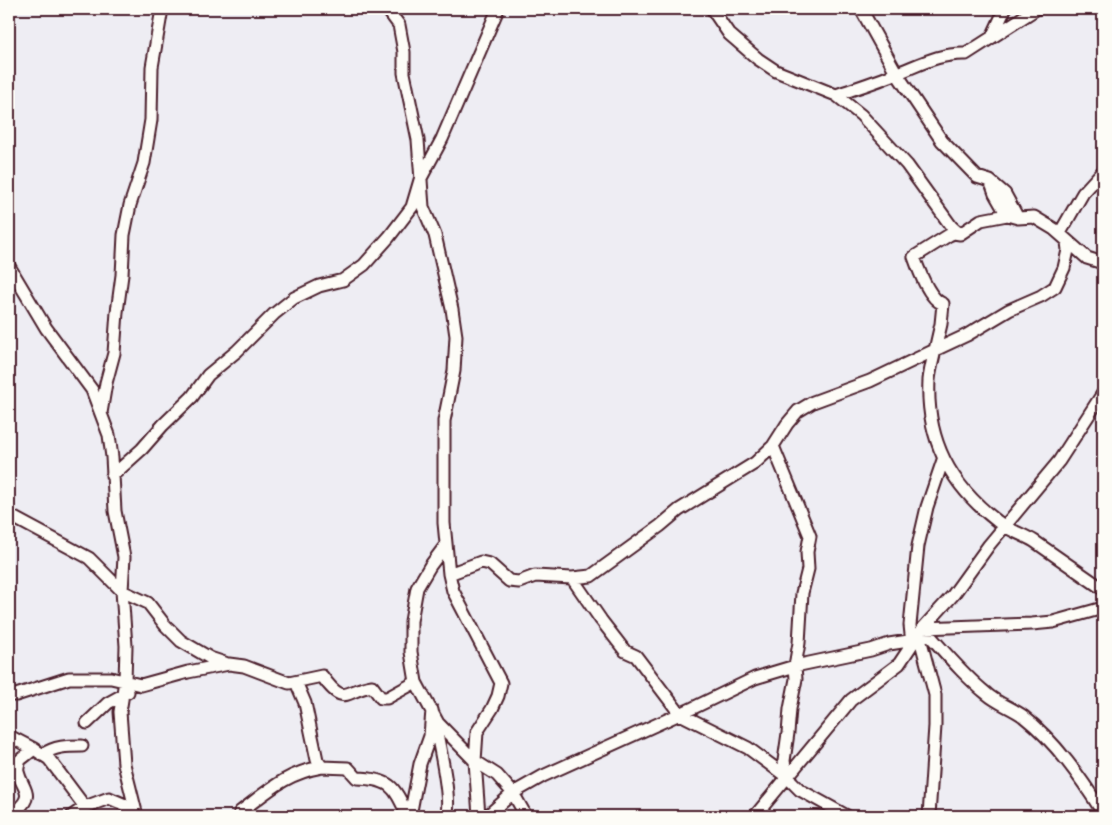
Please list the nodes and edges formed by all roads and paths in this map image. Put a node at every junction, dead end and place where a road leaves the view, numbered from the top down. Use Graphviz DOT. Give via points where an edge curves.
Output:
graph roads {
  1 [pos="162,9"];
  2 [pos="387,9"];
  3 [pos="498,9"];
  4 [pos="712,9"];
  5 [pos="862,9"];
  6 [pos="1005,9"];
  7 [pos="1036,9"];
  8 [pos="992,37"];
  9 [pos="897,74"];
  10 [pos="836,95"];
  11 [pos="1103,171"];
  12 [pos="420,180"];
  13 [pos="1012,217"];
  14 [pos="960,234"];
  15 [pos="1063,237"];
  16 [pos="1103,263"];
  17 [pos="9,266"];
  18 [pos="935,350"];
  19 [pos="1103,393"];
  20 [pos="101,413"];
  21 [pos="773,446"];
  22 [pos="943,460"];
  23 [pos="112,476"];
  24 [pos="9,515"];
  25 [pos="1006,526"];
  26 [pos="445,546"];
  27 [pos="449,574"];
  28 [pos="572,578"];
  29 [pos="1103,589"];
  30 [pos="122,591"];
  31 [pos="1103,608"];
  32 [pos="923,628"];
  33 [pos="913,641"];
  34 [pos="229,664"];
  35 [pos="795,666"];
  36 [pos="125,681"];
  37 [pos="296,682"];
  38 [pos="416,682"];
  39 [pos="140,685"];
  40 [pos="9,695"];
  41 [pos="123,695"];
  42 [pos="432,710"];
  43 [pos="680,714"];
  44 [pos="86,723"];
  45 [pos="9,736"];
  46 [pos="82,746"];
  47 [pos="38,752"];
  48 [pos="475,761"];
  49 [pos="322,767"];
  50 [pos="787,777"];
  51 [pos="513,792"];
  52 [pos="86,806"];
  53 [pos="1103,813"];
  54 [pos="239,815"];
  55 [pos="18,816"];
  56 [pos="72,816"];
  57 [pos="135,816"];
  58 [pos="409,816"];
  59 [pos="446,816"];
  60 [pos="479,816"];
  61 [pos="487,816"];
  62 [pos="526,816"];
  63 [pos="755,816"];
  64 [pos="847,816"];
  65 [pos="929,816"];
  1 -- 20 [label="street" via="152,67 150,129 124,234 114,353"];
  2 -- 12 [label="street" via="399,24 404,73 418,140"];
  3 -- 12 [label="street" via="442,139"];
  4 -- 10 [label="street" via="728,34 758,59 776,71"];
  5 -- 9 [label="street"];
  6 -- 8 [label="street"];
  7 -- 8 [label="street"];
  8 -- 9 [label="street" via="966,54 930,59"];
  9 -- 10 [label="street"];
  9 -- 13 [label="street" via="942,141 977,177 990,181 1005,194"];
  10 -- 14 [label="street" via="861,115 906,165"];
  11 -- 15 [label="street" via="1084,193"];
  12 -- 23 [label="street" via="412,207 364,265 344,280 319,286 294,298 274,314 208,374 192,397"];
  12 -- 26 [label="street" via="423,207 435,234 456,336 454,371 444,421"];
  13 -- 14 [label="street" via="981,220"];
  13 -- 15 [label="street" via="1034,217"];
  14 -- 18 [label="street" via="949,235 914,257 930,292 937,302 943,304"];
  15 -- 16 [label="street" via="1087,258"];
  15 -- 18 [label="street" via="1068,250 1055,287"];
  17 -- 20 [label="street" via="46,328 92,390"];
  18 -- 21 [label="street" via="870,381 813,402 798,411"];
  18 -- 22 [label="street" via="929,379 930,410"];
  19 -- 25 [label="street" via="1059,462"];
  20 -- 23 [label="street" via="109,435"];
  21 -- 28 [label="street" via="755,463 679,510 598,572"];
  21 -- 35 [label="street" via="810,536"];
  22 -- 25 [label="street" via="977,504"];
  22 -- 33 [label="street" via="918,546 910,625"];
  23 -- 30 [label="street" via="124,557"];
  24 -- 30 [label="street" via="89,558"];
  25 -- 29 [label="street"];
  25 -- 32 [label="street" via="959,588"];
  26 -- 27 [label="street"];
  26 -- 38 [label="street" via="430,566 416,596 411,620 411,652"];
  27 -- 28 [label="street" via="482,562 490,564 509,581 519,582 535,576"];
  27 -- 48 [label="street" via="453,591 501,682 492,709 477,732"];
  28 -- 43 [label="street" via="625,651 636,656"];
  30 -- 34 [label="street" via="148,603 181,641 210,658"];
  30 -- 36 [label="street"];
  31 -- 32 [label="street" via="1053,622"];
  32 -- 33 [label="street"];
  32 -- 53 [label="street" via="987,695 1022,716 1056,748"];
  32 -- 65 [label="street" via="921,642 935,695"];
  33 -- 35 [label="street"];
  33 -- 50 [label="street" via="898,664 851,700"];
  34 -- 37 [label="street" via="251,668 289,683"];
  34 -- 39 [label="street"];
  35 -- 43 [label="street" via="754,678"];
  35 -- 50 [label="street" via="784,761"];
  36 -- 39 [label="street"];
  36 -- 40 [label="street" via="70,678"];
  36 -- 41 [label="street"];
  37 -- 38 [label="street" via="322,676 332,690 340,694 349,695 372,686 381,698"];
  37 -- 49 [label="street" via="305,703 317,760"];
  38 -- 42 [label="street"];
  39 -- 41 [label="street"];
  41 -- 44 [label="street" via="108,703"];
  41 -- 57 [label="street" via="120,712 124,764"];
  42 -- 48 [label="street" via="438,723"];
  42 -- 58 [label="street" via="430,736 420,764"];
  42 -- 59 [label="street" via="446,784 449,810"];
  43 -- 50 [label="street" via="748,748"];
  43 -- 51 [label="street"];
  45 -- 47 [label="street"];
  46 -- 47 [label="street"];
  47 -- 52 [label="street" via="49,759"];
  47 -- 55 [label="street" via="20,760 17,770 27,794 25,803 18,809"];
  48 -- 51 [label="street" via="497,775"];
  48 -- 60 [label="street"];
  49 -- 54 [label="street" via="292,774 260,795"];
  49 -- 58 [label="street" via="348,768 358,778 385,782 394,788"];
  50 -- 63 [label="street"];
  50 -- 64 [label="street" via="800,790"];
  51 -- 61 [label="street"];
  51 -- 62 [label="street"];
  52 -- 56 [label="street"];
  52 -- 57 [label="street" via="109,798 123,804"];
}
